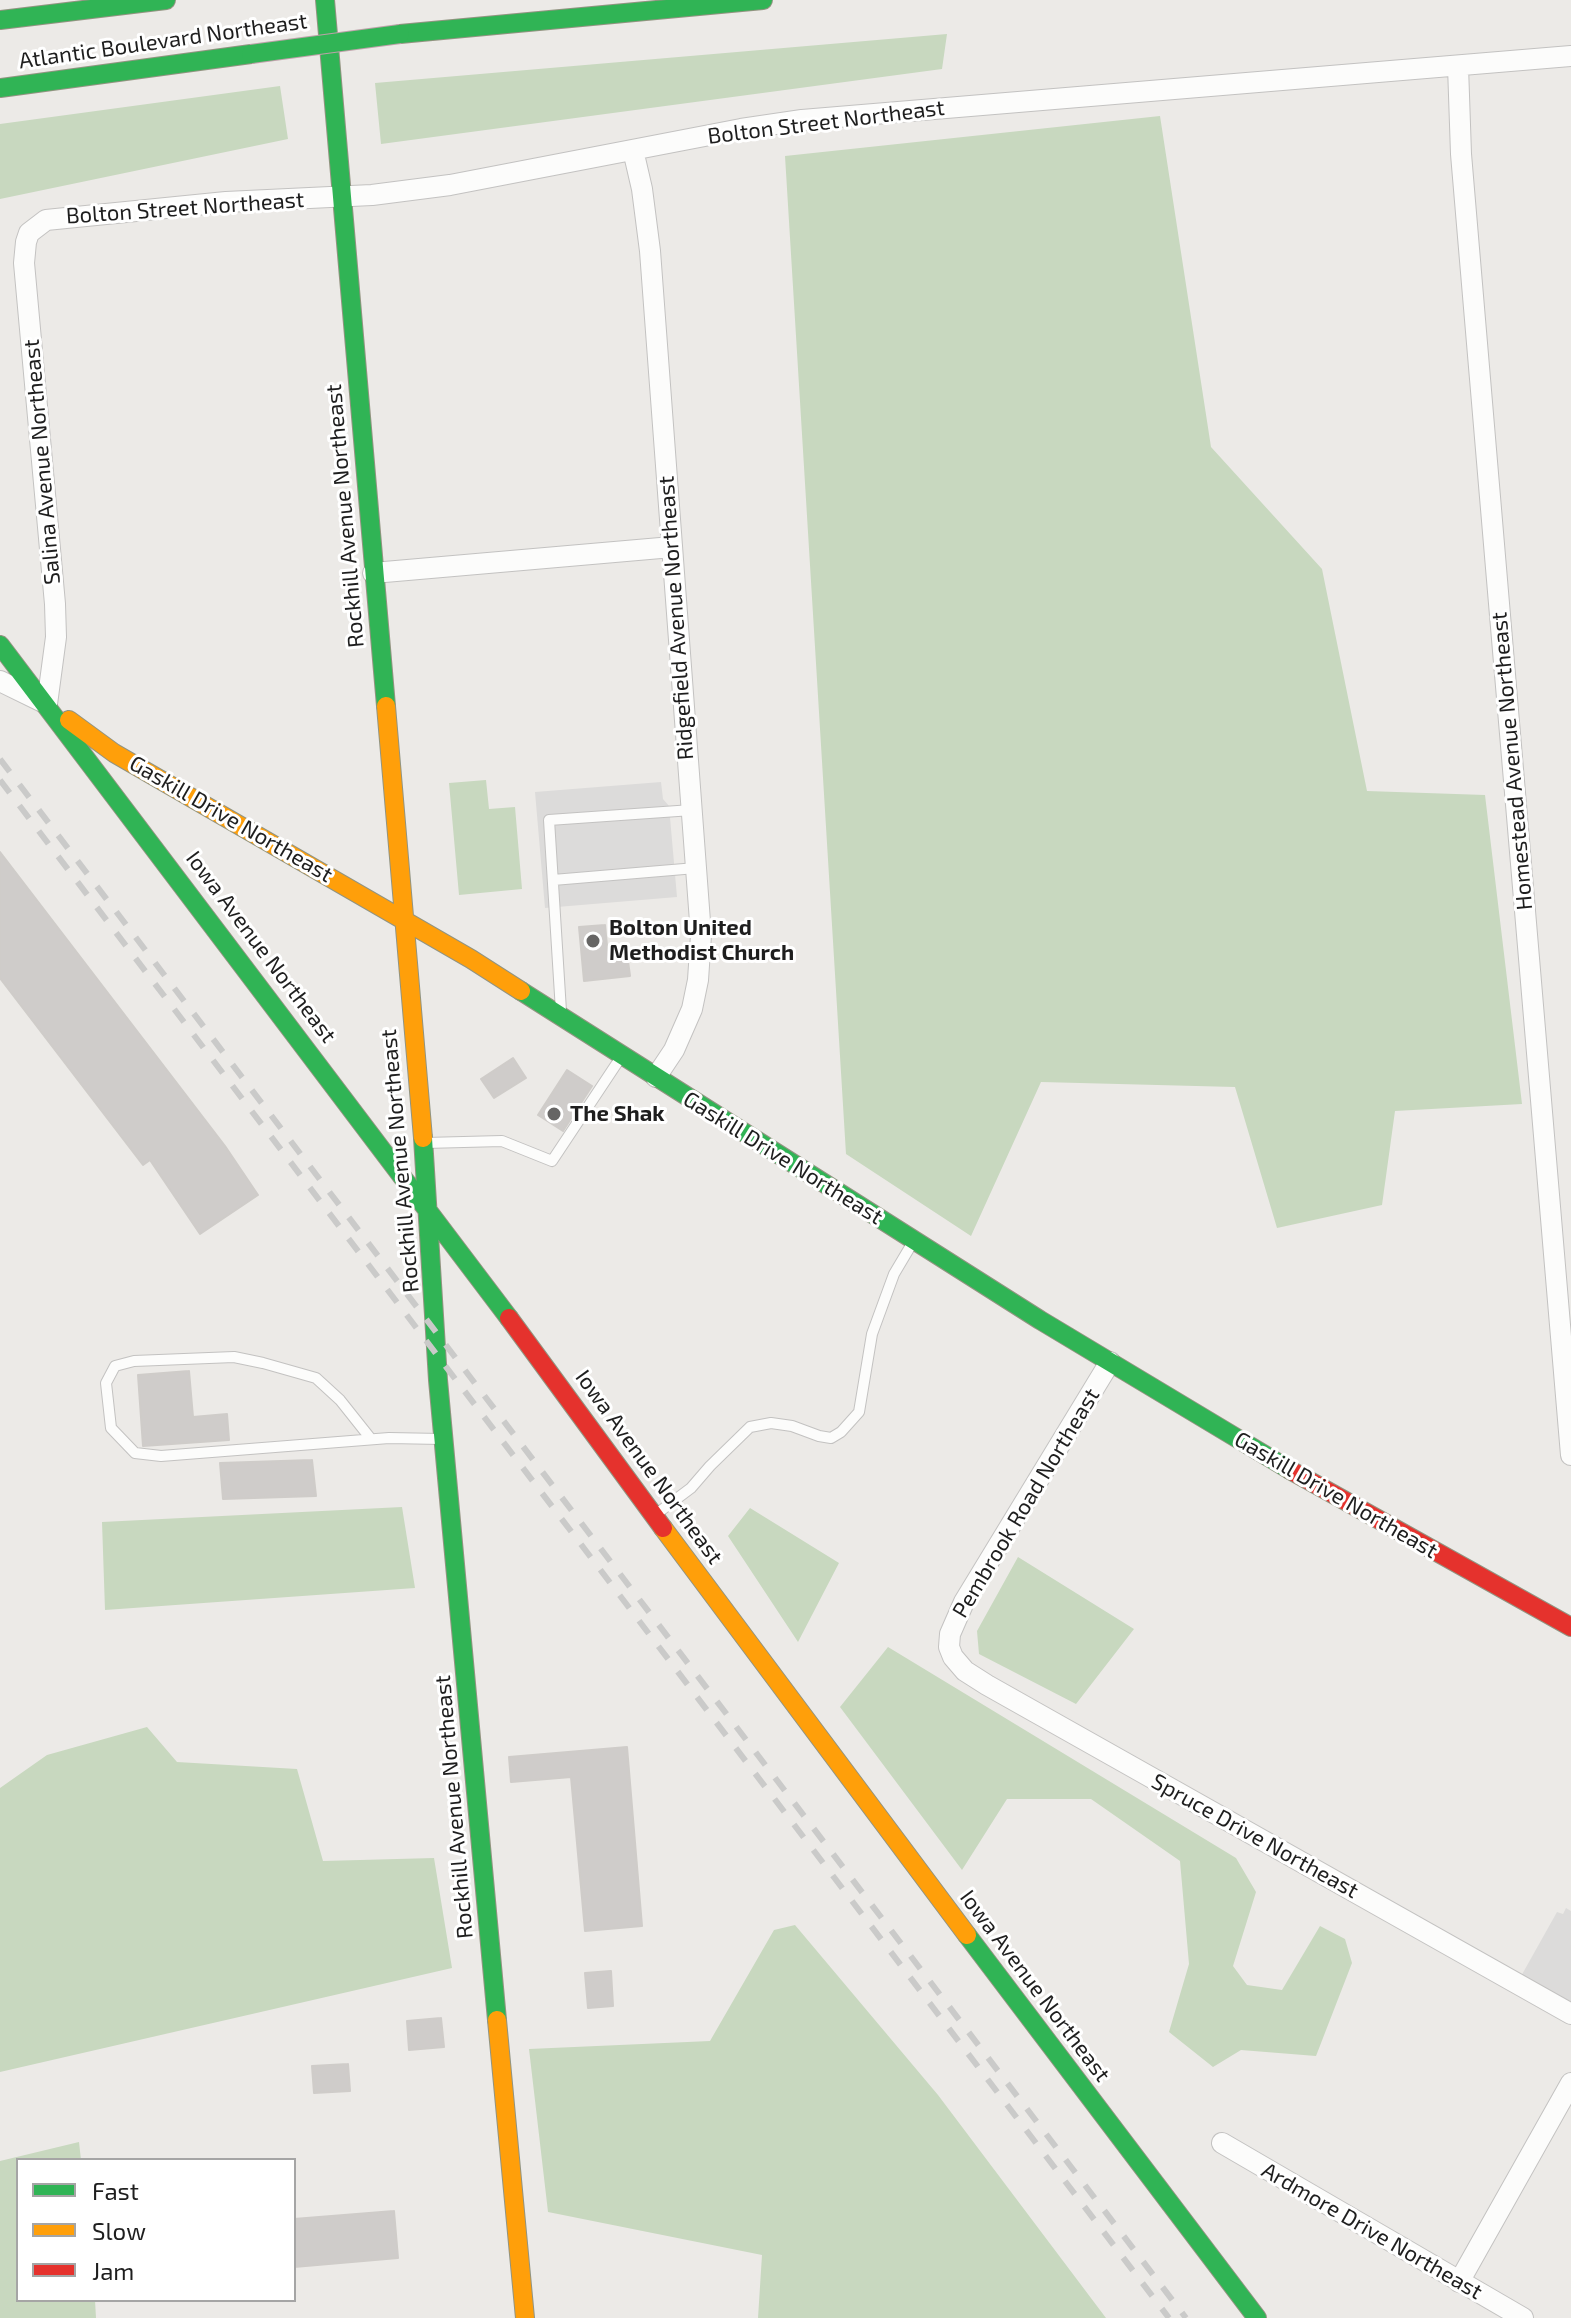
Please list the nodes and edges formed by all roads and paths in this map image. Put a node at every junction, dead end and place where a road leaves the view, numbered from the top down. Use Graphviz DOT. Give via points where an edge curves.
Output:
graph roads {
  1 [pos="166,0"];
  2 [pos="325,0"];
  3 [pos="763,0"];
  4 [pos="0,20"];
  5 [pos="1571,56"];
  6 [pos="1458,66"];
  7 [pos="0,88"];
  8 [pos="633,150"];
  9 [pos="341,197"];
  10 [pos="38,224"];
  11 [pos="672,547"];
  12 [pos="373,573"];
  13 [pos="0,645"];
  14 [pos="0,681"];
  15 [pos="47,704"];
  16 [pos="692,810"];
  17 [pos="696,868"];
  18 [pos="553,880"];
  19 [pos="404,920"];
  20 [pos="561,1017"];
  21 [pos="622,1056"];
  22 [pos="656,1077"];
  23 [pos="423,1143"];
  24 [pos="429,1209"];
  25 [pos="914,1240"];
  26 [pos="1110,1362"];
  27 [pos="371,1439"];
  28 [pos="443,1439"];
  29 [pos="1571,1455"];
  30 [pos="654,1515"];
  31 [pos="1570,1621"];
  32 [pos="949,1647"];
  33 [pos="1571,2014"];
  34 [pos="1571,2083"];
  35 [pos="1222,2143"];
  36 [pos="1459,2282"];
  37 [pos="525,2318"];
  38 [pos="1257,2318"];
  39 [pos="1523,2318"];
  1 -- 4 [label="main road, Atlantic Boulevard Northeast"];
  2 -- 9 [label="main road, Rockhill Avenue Northeast"];
  3 -- 7 [label="main road, Atlantic Boulevard Northeast, bridge" via="400,34"];
  5 -- 6 [label="street, Bolton Street Northeast"];
  6 -- 8 [label="street, Bolton Street Northeast" via="802,120"];
  6 -- 29 [label="street, Homestead Avenue Northeast" via="1462,170"];
  8 -- 9 [label="street, Bolton Street Northeast" via="450,185"];
  8 -- 11 [label="street, Ridgefield Avenue Northeast" via="650,251"];
  9 -- 10 [label="street, Bolton Street Northeast" via="226,202 58,217"];
  9 -- 12 [label="main road, Rockhill Avenue Northeast"];
  10 -- 15 [label="street, Salina Avenue Northeast" via="29,233 24,263 55,604"];
  11 -- 12 [label="street"];
  11 -- 16 [label="street, Ridgefield Avenue Northeast"];
  12 -- 19 [label="main road, Rockhill Avenue Northeast"];
  13 -- 15 [label="main road, Iowa Avenue Northeast"];
  14 -- 15 [label="street, Gaskill Drive Northeast"];
  15 -- 19 [label="main road, Gaskill Drive Northeast" via="114,753"];
  15 -- 24 [label="main road, Iowa Avenue Northeast"];
  16 -- 17 [label="street, Ridgefield Avenue Northeast"];
  16 -- 18 [label="lane" via="549,820"];
  17 -- 18 [label="lane"];
  17 -- 22 [label="street, Ridgefield Avenue Northeast" via="698,980 687,1023"];
  18 -- 20 [label="lane"];
  19 -- 20 [label="main road, Gaskill Drive Northeast"];
  19 -- 23 [label="main road, Rockhill Avenue Northeast"];
  20 -- 21 [label="main road, Gaskill Drive Northeast"];
  21 -- 22 [label="main road, Gaskill Drive Northeast"];
  21 -- 23 [label="lane" via="552,1161 502,1141"];
  22 -- 25 [label="main road, Gaskill Drive Northeast"];
  23 -- 24 [label="main road, Rockhill Avenue Northeast"];
  24 -- 28 [label="main road, Rockhill Avenue Northeast"];
  24 -- 30 [label="main road, Iowa Avenue Northeast"];
  25 -- 26 [label="main road, Gaskill Drive Northeast"];
  25 -- 30 [label="lane" via="894,1274 872,1334 859,1412 841,1432 831,1438 771,1423 750,1427 691,1488"];
  26 -- 31 [label="main road, Gaskill Drive Northeast" via="1295,1473"];
  26 -- 32 [label="street, Pembrook Road Northeast" via="964,1602"];
  27 -- 27 [label="lane" via="161,1456 135,1453 111,1428 106,1383 115,1366 134,1361 234,1357 263,1363 316,1378"];
  27 -- 28 [label="lane"];
  28 -- 37 [label="main road, Rockhill Avenue Northeast"];
  30 -- 38 [label="main road, Iowa Avenue Northeast"];
  32 -- 33 [label="street, Spruce Drive Northeast" via="965,1671 987,1685"];
  34 -- 36 [label="street"];
  35 -- 36 [label="street, Ardmore Drive Northeast"];
  36 -- 39 [label="street, Ardmore Drive Northeast"];
}
